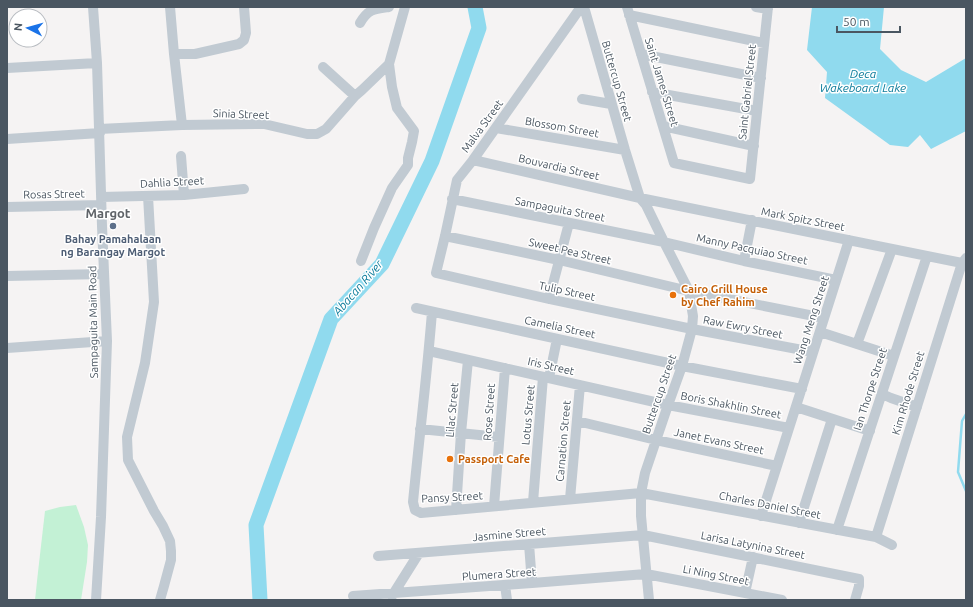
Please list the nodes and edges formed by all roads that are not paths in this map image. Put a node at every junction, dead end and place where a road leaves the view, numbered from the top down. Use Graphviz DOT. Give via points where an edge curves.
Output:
graph roads {
  1 [pos="93,7"];
  2 [pos="170,7"];
  3 [pos="244,7"];
  4 [pos="389,7"];
  5 [pos="405,7"];
  6 [pos="582,7"];
  7 [pos="589,7"];
  8 [pos="756,7"];
  9 [pos="768,8"];
  10 [pos="628,11"];
  11 [pos="360,23"];
  12 [pos="764,43"];
  13 [pos="174,54"];
  14 [pos="641,54"];
  15 [pos="97,63"];
  16 [pos="390,64"];
  17 [pos="323,67"];
  18 [pos="7,68"];
  19 [pos="761,78"];
  20 [pos="652,92"];
  21 [pos="355,96"];
  22 [pos="582,99"];
  23 [pos="611,104"];
  24 [pos="757,110"];
  25 [pos="182,125"];
  26 [pos="663,126"];
  27 [pos="496,128"];
  28 [pos="100,131"];
  29 [pos="7,139"];
  30 [pos="754,146"];
  31 [pos="625,150"];
  32 [pos="181,156"];
  33 [pos="473,160"];
  34 [pos="750,179"];
  35 [pos="244,189"];
  36 [pos="184,195"];
  37 [pos="148,196"];
  38 [pos="452,200"];
  39 [pos="101,201"];
  40 [pos="644,201"];
  41 [pos="7,207"];
  42 [pos="752,220"];
  43 [pos="569,223"];
  44 [pos="445,236"];
  45 [pos="849,240"];
  46 [pos="664,242"];
  47 [pos="892,249"];
  48 [pos="927,256"];
  49 [pos="559,260"];
  50 [pos="964,260"];
  51 [pos="361,261"];
  52 [pos="744,261"];
  53 [pos="436,273"];
  54 [pos="104,274"];
  55 [pos="7,276"];
  56 [pos="836,280"];
  57 [pos="689,291"];
  58 [pos="549,300"];
  59 [pos="416,308"];
  60 [pos="432,312"];
  61 [pos="824,318"];
  62 [pos="692,329"];
  63 [pos="820,332"];
  64 [pos="557,338"];
  65 [pos="107,341"];
  66 [pos="857,344"];
  67 [pos="7,348"];
  68 [pos="429,351"];
  69 [pos="813,352"];
  70 [pos="894,356"];
  71 [pos="468,360"];
  72 [pos="682,366"];
  73 [pos="505,368"];
  74 [pos="546,378"];
  75 [pos="580,385"];
  76 [pos="802,389"];
  77 [pos="882,394"];
  78 [pos="668,405"];
  79 [pos="796,407"];
  80 [pos="917,407"];
  81 [pos="832,419"];
  82 [pos="577,421"];
  83 [pos="789,428"];
  84 [pos="420,429"];
  85 [pos="870,431"];
  86 [pos="461,434"];
  87 [pos="500,437"];
  88 [pos="656,440"];
  89 [pos="777,466"];
  90 [pos="641,493"];
  91 [pos="570,499"];
  92 [pos="533,502"];
  93 [pos="494,506"];
  94 [pos="456,510"];
  95 [pos="761,516"];
  96 [pos="799,523"];
  97 [pos="838,530"];
  98 [pos="643,535"];
  99 [pos="876,537"];
  100 [pos="529,544"];
  101 [pos="892,545"];
  102 [pos="419,553"];
  103 [pos="378,556"];
  104 [pos="753,557"];
  105 [pos="646,574"];
  106 [pos="532,583"];
  107 [pos="505,585"];
  108 [pos="745,593"];
  109 [pos="730,595"];
  110 [pos="353,596"];
  111 [pos="391,597"];
  112 [pos="768,599"];
  113 [pos="96,600"];
  114 [pos="160,600"];
  115 [pos="507,600"];
  116 [pos="648,600"];
  117 [pos="782,600"];
  118 [pos="855,600"];
  1 -- 15 [label="street, Sampaguita Main Road"];
  2 -- 13 [label="street"];
  3 -- 13 [label="street" via="246,33 244,40 239,44 195,54"];
  4 -- 11 [label="street" via="370,10"];
  5 -- 16 [label="street"];
  6 -- 23 [label="street, Buttercup Street"];
  6 -- 27 [label="street, Malva Street"];
  7 -- 40 [label="street, Buttercup Street"];
  8 -- 9 [label="street"];
  9 -- 12 [label="street, Saint Gabriel Street"];
  10 -- 12 [label="street"];
  10 -- 14 [label="street, Saint James Street"];
  12 -- 19 [label="street, Saint Gabriel Street"];
  13 -- 25 [label="street"];
  14 -- 19 [label="street"];
  14 -- 20 [label="street, Saint James Street"];
  15 -- 18 [label="street"];
  15 -- 28 [label="street, Sampaguita Main Road"];
  16 -- 21 [label="street, Sinia Street"];
  16 -- 51 [label="street" via="397,108 414,131 408,165 392,188"];
  17 -- 21 [label="street"];
  19 -- 24 [label="street, Saint Gabriel Street"];
  20 -- 24 [label="street"];
  20 -- 26 [label="street, Saint James Street"];
  21 -- 25 [label="street, Sinia Street" via="326,129 317,134 264,124"];
  22 -- 23 [label="street"];
  23 -- 31 [label="street, Buttercup Street"];
  24 -- 30 [label="street, Saint Gabriel Street"];
  25 -- 28 [label="street, Sinia Street"];
  26 -- 30 [label="street"];
  26 -- 34 [label="street, Saint James Street" via="674,164"];
  27 -- 31 [label="street, Blossom Street"];
  27 -- 33 [label="street, Malva Street"];
  28 -- 29 [label="street, Sinia Street"];
  28 -- 39 [label="street, Sampaguita Main Road"];
  30 -- 34 [label="street, Saint Gabriel Street"];
  31 -- 40 [label="street, Buttercup Street"];
  32 -- 36 [label="street"];
  33 -- 38 [label="street, Malva Street" via="456,180"];
  33 -- 40 [label="street, Bouvardia Street"];
  35 -- 36 [label="street, Dahlia Street"];
  36 -- 37 [label="street, Dahlia Street"];
  37 -- 39 [label="street, Dahlia Street"];
  37 -- 114 [label="street" via="154,302 146,363 127,437 128,460 170,542 171,560"];
  38 -- 43 [label="street, Sampaguita Street"];
  38 -- 44 [label="street, Malva Street"];
  39 -- 41 [label="street, Rosas Street"];
  39 -- 54 [label="street, Sampaguita Main Road"];
  40 -- 42 [label="street, Mark Spitz Street"];
  40 -- 46 [label="street, Buttercup Street"];
  42 -- 45 [label="street, Mark Spitz Street"];
  42 -- 52 [label="street"];
  43 -- 46 [label="street, Sampaguita Street"];
  43 -- 49 [label="street"];
  44 -- 49 [label="street, Sweet Pea Street"];
  44 -- 53 [label="street, Malva Street"];
  45 -- 47 [label="street, Mark Spitz Street"];
  45 -- 56 [label="street, Wang Meng Street"];
  46 -- 52 [label="street, Manny Pacquiao Street"];
  46 -- 57 [label="street, Buttercup Street"];
  47 -- 48 [label="street, Mark Spitz Street"];
  47 -- 66 [label="street"];
  48 -- 50 [label="street, Mark Spitz Street"];
  48 -- 70 [label="street, Ian Thorpe Street"];
  49 -- 57 [label="street, Sweet Pea Street"];
  49 -- 58 [label="street"];
  50 -- 80 [label="street, Kim Rhode Street"];
  52 -- 56 [label="street, Manny Pacquiao Street"];
  53 -- 58 [label="street, Tulip Street"];
  54 -- 55 [label="street"];
  54 -- 65 [label="street, Sampaguita Main Road"];
  56 -- 61 [label="street, Wang Meng Street"];
  57 -- 61 [label="street, Sweet Pea Street"];
  57 -- 62 [label="street, Buttercup Street" via="693,316"];
  58 -- 62 [label="street, Tulip Street"];
  59 -- 60 [label="street, Camelia Street"];
  60 -- 64 [label="street, Camelia Street"];
  60 -- 68 [label="street, Pansy Street"];
  61 -- 63 [label="street, Wang Meng Street"];
  62 -- 69 [label="street, Raw Ewry Street"];
  62 -- 72 [label="street, Buttercup Street"];
  63 -- 66 [label="street"];
  63 -- 69 [label="street, Wang Meng Street"];
  64 -- 72 [label="street, Camelia Street"];
  64 -- 74 [label="street, Lotus Street"];
  65 -- 67 [label="street"];
  65 -- 113 [label="street, Sampaguita Main Road"];
  66 -- 70 [label="street"];
  68 -- 71 [label="street, Iris Street"];
  68 -- 84 [label="street, Pansy Street"];
  69 -- 76 [label="street, Wang Meng Street"];
  70 -- 77 [label="street, Ian Thorpe Street"];
  71 -- 73 [label="street, Iris Street"];
  71 -- 86 [label="street, Lilac Street"];
  72 -- 76 [label="street, Camelia Street"];
  72 -- 78 [label="street, Buttercup Street"];
  73 -- 74 [label="street, Iris Street"];
  73 -- 87 [label="street, Rose Street"];
  74 -- 75 [label="street, Iris Street"];
  74 -- 92 [label="street, Lotus Street"];
  75 -- 78 [label="street, Iris Street"];
  75 -- 82 [label="street, Carnation Street"];
  76 -- 79 [label="street, Wang Meng Street"];
  77 -- 80 [label="street"];
  77 -- 85 [label="street, Ian Thorpe Street"];
  78 -- 83 [label="street, Boris Shakhlin Street"];
  78 -- 88 [label="street, Buttercup Street"];
  79 -- 81 [label="street"];
  79 -- 83 [label="street, Wang Meng Street"];
  80 -- 99 [label="street, Kim Rhode Street"];
  81 -- 85 [label="street"];
  81 -- 96 [label="street"];
  82 -- 88 [label="street, Janet Evans Street"];
  82 -- 91 [label="street, Carnation Street"];
  83 -- 89 [label="street, Wang Meng Street"];
  84 -- 86 [label="street"];
  84 -- 94 [label="street, Pansy Street" via="413,502 415,510 421,513"];
  85 -- 97 [label="street, Ian Thorpe Street"];
  86 -- 87 [label="street"];
  86 -- 94 [label="street, Lilac Street"];
  87 -- 93 [label="street, Rose Street"];
  88 -- 89 [label="street, Janet Evans Street"];
  88 -- 90 [label="street, Buttercup Street"];
  89 -- 95 [label="street, Wang Meng Street"];
  90 -- 91 [label="street, Pansy Street"];
  90 -- 95 [label="street, Charles Daniel Street"];
  90 -- 98 [label="street, Buttercup Street"];
  91 -- 92 [label="street, Pansy Street"];
  92 -- 93 [label="street, Pansy Street"];
  93 -- 94 [label="street, Pansy Street"];
  95 -- 96 [label="street, Charles Daniel Street"];
  96 -- 97 [label="street, Charles Daniel Street"];
  97 -- 99 [label="street, Charles Daniel Street"];
  98 -- 100 [label="street, Jasmine Street"];
  98 -- 104 [label="street, Larisa Latynina Street"];
  98 -- 105 [label="street, Buttercup Street"];
  99 -- 101 [label="street, Charles Daniel Street"];
  100 -- 102 [label="street, Jasmine Street"];
  100 -- 106 [label="street"];
  102 -- 103 [label="street, Jasmine Street"];
  102 -- 111 [label="street"];
  104 -- 108 [label="street"];
  104 -- 118 [label="street, Larisa Latynina Street" via="859,579"];
  105 -- 106 [label="street, Plumera Street"];
  105 -- 109 [label="street, Li Ning Street"];
  105 -- 116 [label="street, Buttercup Street"];
  106 -- 107 [label="street, Plumera Street"];
  107 -- 111 [label="street, Plumera Street"];
  107 -- 115 [label="street"];
  108 -- 109 [label="street, Li Ning Street"];
  108 -- 112 [label="street, Li Ning Street"];
  110 -- 111 [label="street, Plumera Street"];
  112 -- 117 [label="street, Li Ning Street"];
}
